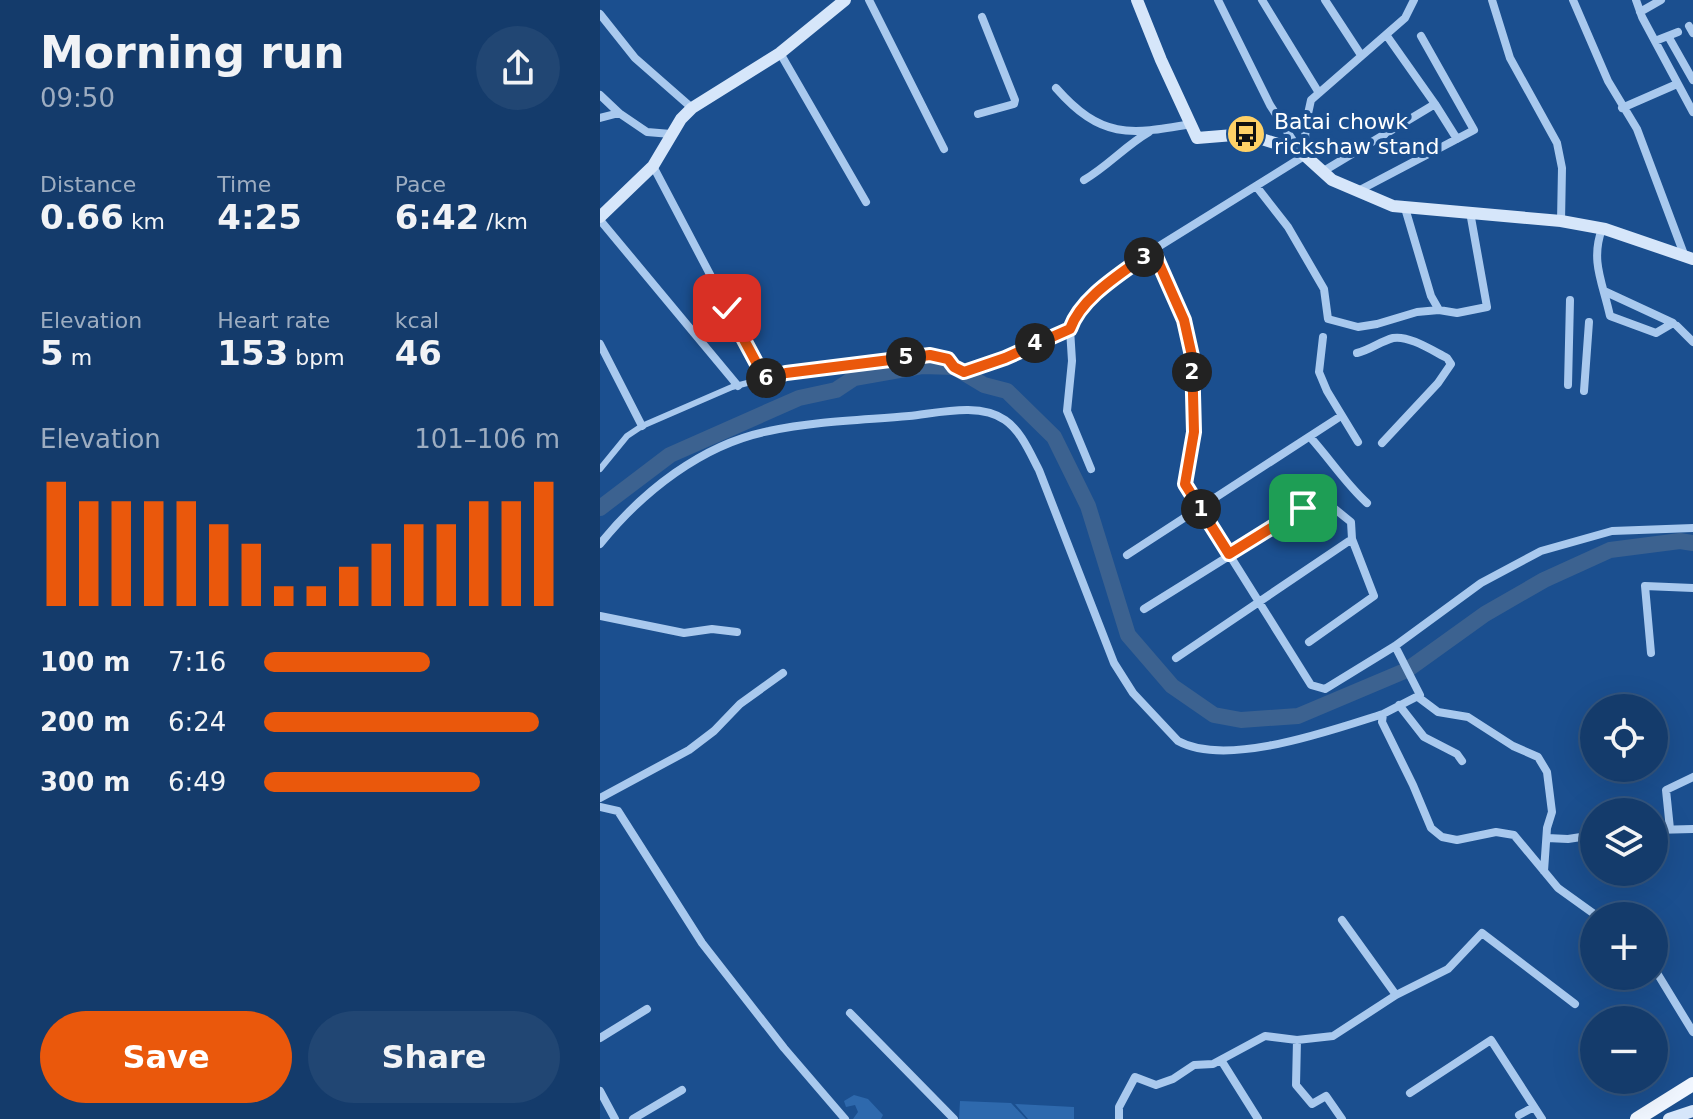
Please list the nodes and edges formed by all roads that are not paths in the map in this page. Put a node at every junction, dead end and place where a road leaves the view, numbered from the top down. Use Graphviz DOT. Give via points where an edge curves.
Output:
graph roads {
  1 [pos="845,0"];
  2 [pos="869,0"];
  3 [pos="1137,0"];
  4 [pos="1218,0"];
  5 [pos="1262,0"];
  6 [pos="1325,0"];
  7 [pos="1414,0"];
  8 [pos="1492,0"];
  9 [pos="1573,0"];
  10 [pos="1636,0"];
  11 [pos="1661,0"];
  12 [pos="1640,12"];
  13 [pos="600,14"];
  14 [pos="982,17"];
  15 [pos="1678,32"];
  16 [pos="1387,36"];
  17 [pos="1421,36"];
  18 [pos="1668,36"];
  19 [pos="1655,41"];
  20 [pos="780,53"];
  21 [pos="1361,55"];
  22 [pos="1693,80"];
  23 [pos="1677,84"];
  24 [pos="1056,88"];
  25 [pos="1319,93"];
  26 [pos="600,95"];
  27 [pos="1435,104"];
  28 [pos="692,108"];
  29 [pos="1622,108"];
  30 [pos="1693,112"];
  31 [pos="619,113"];
  32 [pos="978,114"];
  33 [pos="600,118"];
  34 [pos="1191,124"];
  35 [pos="1149,131"];
  36 [pos="671,134"];
  37 [pos="1457,139"];
  38 [pos="944,149"];
  39 [pos="1302,154"];
  40 [pos="653,166"];
  41 [pos="1322,172"];
  42 [pos="1084,180"];
  43 [pos="1256,186"];
  44 [pos="1357,192"];
  45 [pos="866,202"];
  46 [pos="1405,208"];
  47 [pos="1470,212"];
  48 [pos="600,218"];
  49 [pos="1561,221"];
  50 [pos="1602,229"];
  51 [pos="1153,250"];
  52 [pos="1689,258"];
  53 [pos="1604,291"];
  54 [pos="1570,300"];
  55 [pos="1439,310"];
  56 [pos="1589,322"];
  57 [pos="1677,326"];
  58 [pos="1070,329"];
  59 [pos="1323,337"];
  60 [pos="1693,342"];
  61 [pos="600,344"];
  62 [pos="1357,353"];
  63 [pos="765,379"];
  64 [pos="1568,385"];
  65 [pos="738,386"];
  66 [pos="1584,391"];
  67 [pos="1341,416"];
  68 [pos="642,426"];
  69 [pos="1310,437"];
  70 [pos="1358,442"];
  71 [pos="1382,443"];
  72 [pos="600,469"];
  73 [pos="1091,469"];
  74 [pos="1367,503"];
  75 [pos="1200,508"];
  76 [pos="1693,528"];
  77 [pos="1352,539"];
  78 [pos="600,544"];
  79 [pos="1229,554"];
  80 [pos="1127,555"];
  81 [pos="1693,588"];
  82 [pos="1260,604"];
  83 [pos="1144,609"];
  84 [pos="600,616"];
  85 [pos="737,632"];
  86 [pos="1309,642"];
  87 [pos="1396,649"];
  88 [pos="1651,653"];
  89 [pos="1176,658"];
  90 [pos="783,673"];
  91 [pos="1417,693"];
  92 [pos="1399,705"];
  93 [pos="1383,714"];
  94 [pos="1462,761"];
  95 [pos="1693,777"];
  96 [pos="600,798"];
  97 [pos="600,807"];
  98 [pos="1670,829"];
  99 [pos="1693,829"];
  100 [pos="1580,837"];
  101 [pos="1547,838"];
  102 [pos="1544,871"];
  103 [pos="1580,904"];
  104 [pos="1342,920"];
  105 [pos="1667,990"];
  106 [pos="1396,995"];
  107 [pos="1575,1004"];
  108 [pos="647,1009"];
  109 [pos="850,1013"];
  110 [pos="1693,1032"];
  111 [pos="600,1038"];
  112 [pos="1297,1040"];
  113 [pos="1221,1060"];
  114 [pos="1693,1084"];
  115 [pos="682,1090"];
  116 [pos="600,1091"];
  117 [pos="1410,1093"];
  118 [pos="1534,1107"];
  119 [pos="1693,1111"];
  120 [pos="1519,1115"];
  121 [pos="615,1119"];
  122 [pos="633,1119"];
  123 [pos="845,1119"];
  124 [pos="954,1119"];
  125 [pos="1119,1119"];
  126 [pos="1258,1119"];
  127 [pos="1342,1119"];
  128 [pos="1542,1119"];
  129 [pos="1637,1119"];
  130 [pos="1669,1119"];
  1 -- 20 [label="main road"];
  2 -- 38 [label="street"];
  3 -- 34 [label="main road"];
  4 -- 39 [label="street" via="1270,105"];
  5 -- 25 [label="street"];
  6 -- 21 [label="street"];
  7 -- 16 [label="street"];
  8 -- 49 [label="street" via="1510,58 1557,143"];
  9 -- 29 [label="street"];
  10 -- 12 [label="street"];
  11 -- 12 [label="street"];
  12 -- 19 [label="street"];
  13 -- 28 [label="street" via="635,58"];
  14 -- 32 [label="street" via="1015,100"];
  15 -- 18 [label="street"];
  16 -- 21 [label="street"];
  16 -- 27 [label="street"];
  17 -- 37 [label="street" via="1474,130"];
  18 -- 19 [label="street"];
  18 -- 22 [label="street"];
  19 -- 23 [label="street"];
  20 -- 28 [label="main road"];
  20 -- 45 [label="street"];
  21 -- 25 [label="street"];
  23 -- 29 [label="street"];
  23 -- 30 [label="street"];
  24 -- 35 [label="street" via="1073,108 1106,129"];
  25 -- 39 [label="street" via="1311,100"];
  26 -- 31 [label="street"];
  27 -- 37 [label="street"];
  27 -- 41 [label="street"];
  28 -- 36 [label="main road"];
  29 -- 52 [label="street" via="1637,129"];
  31 -- 33 [label="street"];
  31 -- 36 [label="street" via="647,132"];
  34 -- 35 [label="street"];
  34 -- 39 [label="main road" via="1197,138 1246,134"];
  35 -- 42 [label="street"];
  36 -- 40 [label="main road"];
  37 -- 44 [label="street"];
  39 -- 41 [label="main road"];
  39 -- 43 [label="street"];
  40 -- 48 [label="main road"];
  40 -- 63 [label="street"];
  41 -- 44 [label="main road"];
  43 -- 51 [label="street"];
  43 -- 55 [label="street" via="1288,227 1324,289 1328,319 1358,327"];
  44 -- 46 [label="main road"];
  46 -- 47 [label="main road"];
  46 -- 55 [label="street"];
  47 -- 49 [label="main road"];
  47 -- 55 [label="street" via="1487,307 1457,313"];
  48 -- 65 [label="street"];
  49 -- 50 [label="main road"];
  50 -- 52 [label="main road"];
  50 -- 53 [label="street" via="1595,247"];
  51 -- 58 [label="street" via="1095,295"];
  51 -- 75 [label="street" via="1184,320 1192,356 1194,432 1185,479"];
  53 -- 53 [label="street" via="1610,316 1656,333 1673,323"];
  54 -- 64 [label="street"];
  56 -- 66 [label="street"];
  57 -- 60 [label="street"];
  58 -- 63 [label="street" via="964,372 948,359 930,355"];
  58 -- 73 [label="street" via="1067,411"];
  59 -- 67 [label="street" via="1319,372"];
  61 -- 68 [label="street"];
  62 -- 71 [label="street" via="1393,338 1405,339 1451,364"];
  63 -- 65 [label="street"];
  65 -- 68 [label="street"];
  67 -- 69 [label="street"];
  67 -- 70 [label="street"];
  68 -- 72 [label="street"];
  69 -- 74 [label="street"];
  69 -- 75 [label="street"];
  75 -- 79 [label="street"];
  75 -- 80 [label="street"];
  76 -- 87 [label="street" via="1612,531 1541,551 1481,583"];
  77 -- 79 [label="street" via="1351,522 1315,493 1282,523"];
  77 -- 82 [label="street"];
  77 -- 86 [label="street" via="1374,596"];
  78 -- 93 [label="street" via="660,485 742,438 811,425 979,410 1006,420 1025,443 1114,663 1133,693 1178,741 1240,750 1294,741"];
  79 -- 82 [label="street"];
  79 -- 83 [label="street"];
  81 -- 88 [label="street" via="1645,586"];
  82 -- 87 [label="street" via="1306,681 1325,689"];
  82 -- 89 [label="street"];
  84 -- 85 [label="street" via="684,633"];
  87 -- 91 [label="street"];
  90 -- 96 [label="street" via="689,750"];
  91 -- 92 [label="street"];
  91 -- 101 [label="street" via="1438,712 1468,717 1538,757 1547,772 1552,812"];
  92 -- 93 [label="street"];
  92 -- 94 [label="street" via="1424,737"];
  93 -- 102 [label="street" via="1382,722 1431,828 1457,840 1496,832 1514,835"];
  95 -- 98 [label="street" via="1666,790"];
  97 -- 123 [label="street" via="618,811 702,943"];
  98 -- 99 [label="street"];
  100 -- 101 [label="street"];
  101 -- 102 [label="street"];
  102 -- 103 [label="street"];
  104 -- 106 [label="street"];
  105 -- 110 [label="street"];
  106 -- 107 [label="street" via="1448,969 1482,933"];
  106 -- 112 [label="street" via="1333,1036"];
  108 -- 111 [label="street"];
  109 -- 124 [label="street"];
  112 -- 113 [label="street" via="1265,1036"];
  112 -- 127 [label="street" via="1296,1085 1312,1104 1326,1096"];
  113 -- 125 [label="street" via="1194,1065 1156,1085 1135,1077 1119,1107"];
  113 -- 126 [label="street"];
  114 -- 129 [label="main road"];
  115 -- 122 [label="street"];
  116 -- 121 [label="street"];
  117 -- 118 [label="street" via="1491,1040"];
  118 -- 120 [label="street"];
  118 -- 128 [label="street"];
  119 -- 130 [label="main road"];
}
